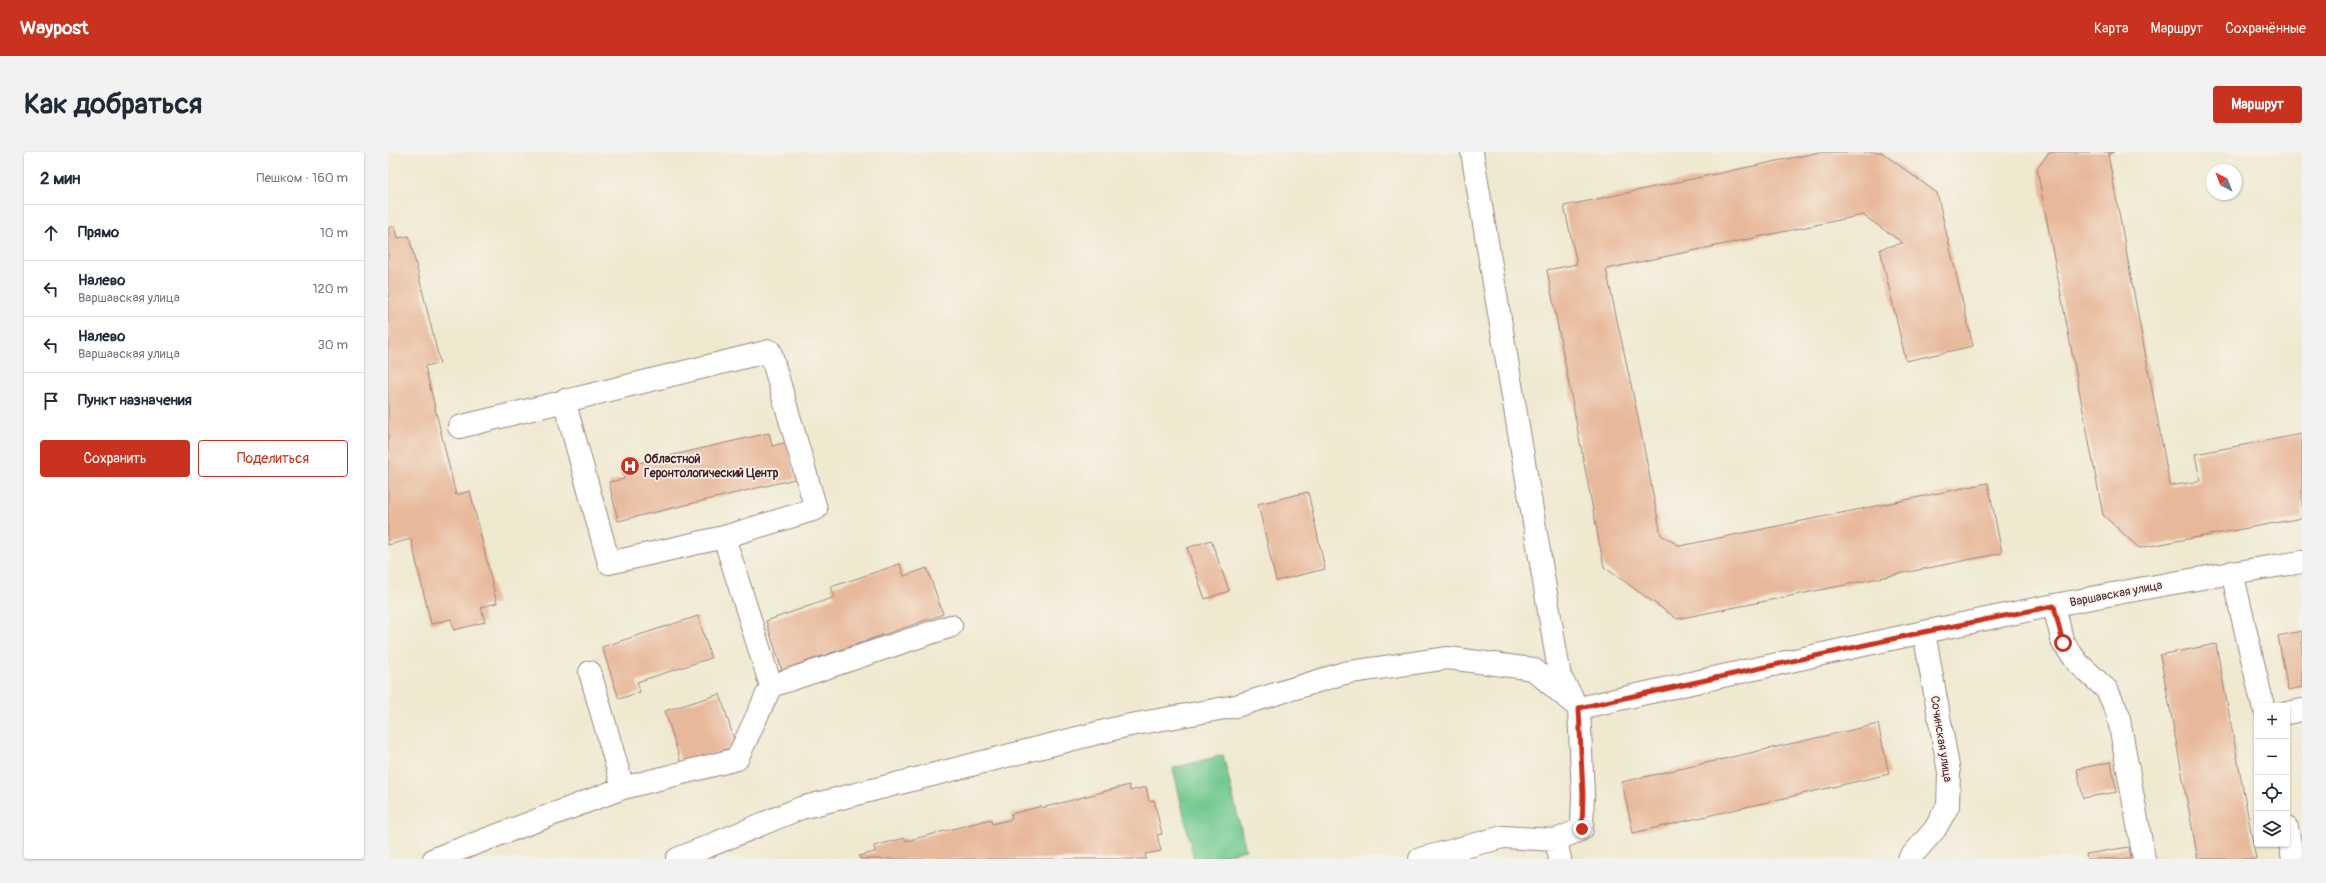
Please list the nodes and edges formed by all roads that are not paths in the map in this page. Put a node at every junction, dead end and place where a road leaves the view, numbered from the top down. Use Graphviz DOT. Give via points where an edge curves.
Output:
graph roads {
  1 [pos="1472,152"];
  2 [pos="564,400"];
  3 [pos="459,427"];
  4 [pos="724,537"];
  5 [pos="2302,562"];
  6 [pos="2232,572"];
  7 [pos="2054,606"];
  8 [pos="951,626"];
  9 [pos="1924,632"];
  10 [pos="590,672"];
  11 [pos="772,686"];
  12 [pos="2262,703"];
  13 [pos="1579,708"];
  14 [pos="2302,710"];
  15 [pos="2290,712"];
  16 [pos="622,788"];
  17 [pos="2290,844"];
  18 [pos="1558,850"];
  19 [pos="434,859"];
  20 [pos="677,859"];
  21 [pos="1420,859"];
  22 [pos="1909,859"];
  23 [pos="2144,859"];
  24 [pos="2293,859"];
  1 -- 13 [label="street" via="1560,677"];
  2 -- 3 [label="street"];
  2 -- 4 [label="street" via="609,563"];
  2 -- 4 [label="street" via="770,350 816,509"];
  4 -- 11 [label="street"];
  5 -- 6 [label="street, Варшавская улица"];
  6 -- 7 [label="street, Варшавская улица"];
  6 -- 12 [label="street"];
  7 -- 9 [label="street, Варшавская улица"];
  7 -- 23 [label="street" via="2063,643 2078,663 2107,690 2118,714"];
  8 -- 11 [label="street"];
  9 -- 13 [label="street, Варшавская улица"];
  9 -- 22 [label="street, Сочинская улица" via="1948,772 1948,806 1935,828"];
  10 -- 16 [label="street"];
  11 -- 16 [label="street" via="737,759"];
  13 -- 18 [label="street" via="1582,829"];
  13 -- 20 [label="street" via="1533,669 1448,658 1344,673 1236,706 1125,726 801,808"];
  14 -- 15 [label="street"];
  16 -- 19 [label="street"];
  17 -- 24 [label="street"];
  18 -- 21 [label="street" via="1503,837"];
}
